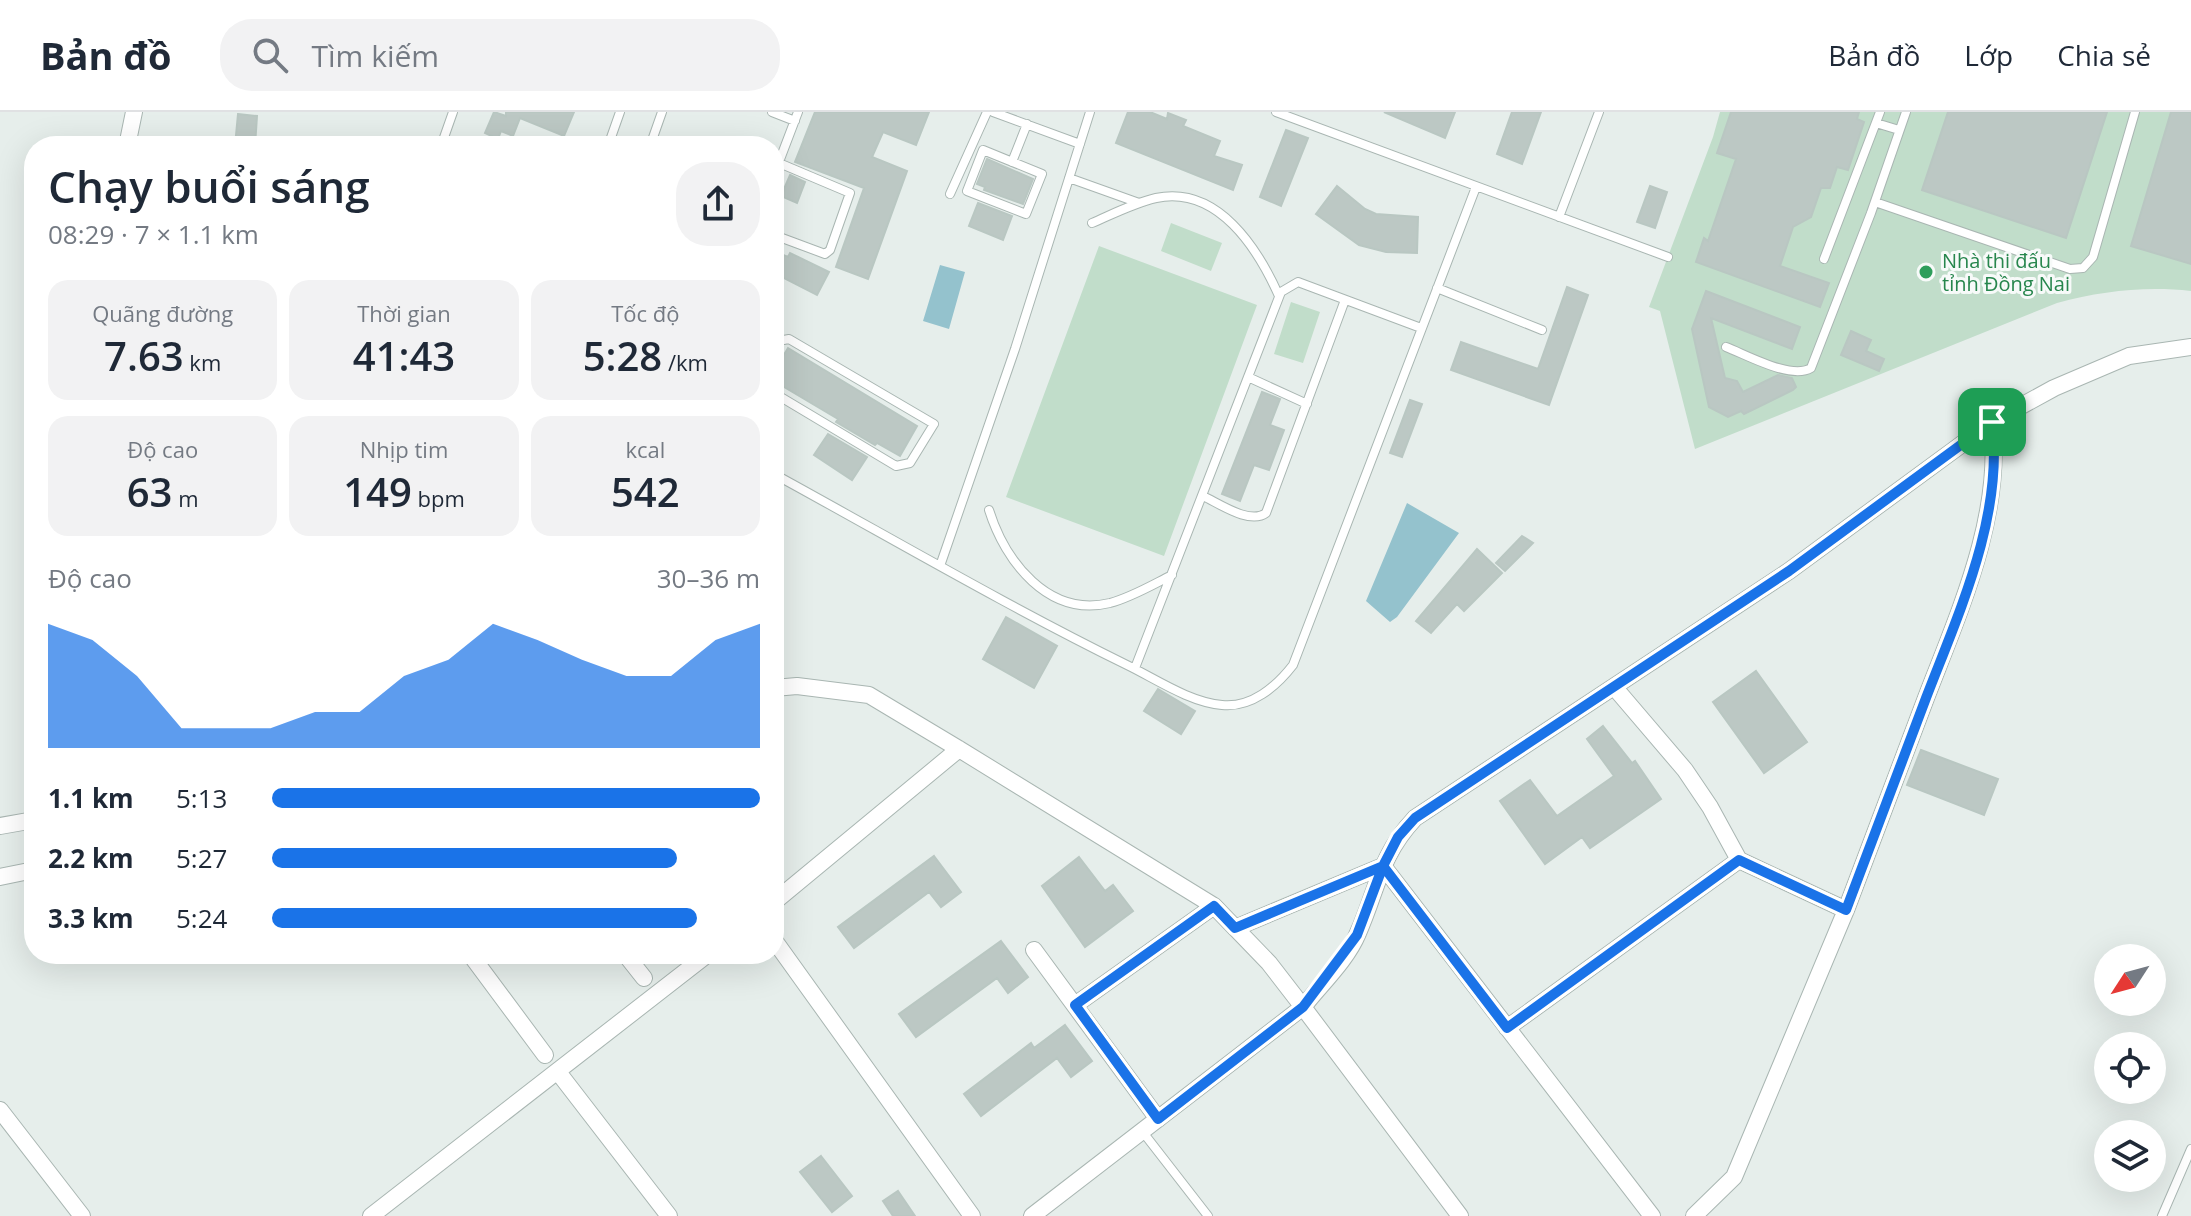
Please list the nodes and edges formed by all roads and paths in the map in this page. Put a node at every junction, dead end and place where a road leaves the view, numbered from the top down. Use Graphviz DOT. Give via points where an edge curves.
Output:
graph roads {
  1 [pos="134,112"];
  2 [pos="453,112"];
  3 [pos="620,112"];
  4 [pos="662,112"];
  5 [pos="772,112"];
  6 [pos="987,112"];
  7 [pos="993,112"];
  8 [pos="1090,112"];
  9 [pos="1276,112"];
  10 [pos="1599,112"];
  11 [pos="1880,112"];
  12 [pos="1906,112"];
  13 [pos="2135,112"];
  14 [pos="796,117"];
  15 [pos="1876,123"];
  16 [pos="1027,124"];
  17 [pos="1899,130"];
  18 [pos="129,136"];
  19 [pos="445,136"];
  20 [pos="612,136"];
  21 [pos="654,136"];
  22 [pos="1080,144"];
  23 [pos="784,149"];
  24 [pos="1012,162"];
  25 [pos="784,165"];
  26 [pos="1069,178"];
  27 [pos="1476,187"];
  28 [pos="950,194"];
  29 [pos="1875,202"];
  30 [pos="1139,203"];
  31 [pos="1559,217"];
  32 [pos="1092,223"];
  33 [pos="784,239"];
  34 [pos="1668,257"];
  35 [pos="1824,259"];
  36 [pos="1437,288"];
  37 [pos="1279,296"];
  38 [pos="1345,300"];
  39 [pos="1421,328"];
  40 [pos="1542,330"];
  41 [pos="784,340"];
  42 [pos="1726,347"];
  43 [pos="2191,347"];
  44 [pos="1248,377"];
  45 [pos="784,399"];
  46 [pos="1307,404"];
  47 [pos="1992,422"];
  48 [pos="784,480"];
  49 [pos="1203,496"];
  50 [pos="989,510"];
  51 [pos="940,566"];
  52 [pos="1173,575"];
  53 [pos="1135,668"];
  54 [pos="784,687"];
  55 [pos="1615,688"];
  56 [pos="959,749"];
  57 [pos="24,822"];
  58 [pos="0,826"];
  59 [pos="1739,860"];
  60 [pos="1383,866"];
  61 [pos="24,872"];
  62 [pos="0,877"];
  63 [pos="784,894"];
  64 [pos="1214,906"];
  65 [pos="1846,910"];
  66 [pos="1235,928"];
  67 [pos="1034,950"];
  68 [pos="784,954"];
  69 [pos="477,964"];
  70 [pos="633,964"];
  71 [pos="695,964"];
  72 [pos="644,978"];
  73 [pos="1075,1005"];
  74 [pos="1303,1007"];
  75 [pos="1507,1028"];
  76 [pos="545,1055"];
  77 [pos="558,1072"];
  78 [pos="0,1110"];
  79 [pos="1158,1119"];
  80 [pos="1142,1131"];
  81 [pos="2191,1149"];
  82 [pos="82,1216"];
  83 [pos="371,1216"];
  84 [pos="669,1216"];
  85 [pos="972,1216"];
  86 [pos="1032,1216"];
  87 [pos="1208,1216"];
  88 [pos="1460,1216"];
  89 [pos="1652,1216"];
  90 [pos="1694,1216"];
  91 [pos="2162,1216"];
  1 -- 18 [label="street"];
  2 -- 19 [label="lane"];
  3 -- 20 [label="lane"];
  4 -- 21 [label="lane"];
  5 -- 14 [label="lane"];
  6 -- 28 [label="lane"];
  7 -- 16 [label="lane"];
  8 -- 22 [label="lane"];
  9 -- 27 [label="lane"];
  10 -- 31 [label="lane"];
  11 -- 15 [label="lane"];
  12 -- 17 [label="lane"];
  13 -- 29 [label="lane" via="2093,257 2083,268 2070,269"];
  14 -- 23 [label="lane"];
  15 -- 17 [label="lane"];
  15 -- 35 [label="lane"];
  16 -- 22 [label="lane"];
  16 -- 24 [label="lane"];
  17 -- 29 [label="lane"];
  22 -- 26 [label="lane"];
  24 -- 24 [label="lane" via="983,150 967,191 1026,214 1042,174"];
  25 -- 33 [label="lane" via="850,193 825,254"];
  26 -- 30 [label="lane"];
  26 -- 51 [label="lane"];
  27 -- 31 [label="lane"];
  27 -- 36 [label="lane"];
  29 -- 42 [label="lane" via="1811,368 1790,372"];
  30 -- 32 [label="lane"];
  30 -- 37 [label="lane" via="1175,197 1220,213 1253,246"];
  31 -- 34 [label="lane"];
  36 -- 39 [label="lane"];
  36 -- 40 [label="lane"];
  37 -- 38 [label="lane" via="1298,282"];
  37 -- 44 [label="lane"];
  38 -- 39 [label="lane"];
  38 -- 46 [label="lane"];
  39 -- 53 [label="lane" via="1293,665 1280,681 1262,695 1225,705 1185,693"];
  41 -- 45 [label="lane" via="934,424 910,463 896,466"];
  43 -- 47 [label="street" via="2108,364"];
  44 -- 46 [label="lane"];
  44 -- 49 [label="lane"];
  46 -- 49 [label="lane" via="1266,513 1250,517"];
  47 -- 55 [label="street" via="1789,571"];
  47 -- 65 [label="street" via="1994,481 1964,598"];
  48 -- 51 [label="lane"];
  49 -- 52 [label="lane"];
  50 -- 52 [label="lane" via="1001,543 1020,571 1060,598 1108,603"];
  51 -- 53 [label="lane"];
  52 -- 53 [label="lane"];
  54 -- 56 [label="street" via="869,695"];
  55 -- 59 [label="street" via="1685,770"];
  55 -- 60 [label="street" via="1415,818"];
  56 -- 63 [label="street"];
  56 -- 64 [label="street"];
  57 -- 58 [label="street"];
  59 -- 65 [label="street"];
  59 -- 75 [label="street"];
  60 -- 66 [label="street"];
  60 -- 74 [label="street" via="1357,935"];
  60 -- 75 [label="street"];
  61 -- 62 [label="street"];
  64 -- 66 [label="street"];
  64 -- 73 [label="street"];
  65 -- 90 [label="street" via="1734,1177"];
  66 -- 74 [label="street"];
  67 -- 73 [label="street"];
  68 -- 85 [label="street"];
  69 -- 76 [label="street"];
  70 -- 72 [label="street"];
  71 -- 77 [label="street"];
  73 -- 79 [label="street"];
  74 -- 79 [label="street"];
  74 -- 88 [label="street"];
  75 -- 89 [label="street"];
  77 -- 83 [label="street"];
  77 -- 84 [label="street"];
  78 -- 82 [label="street"];
  79 -- 80 [label="street"];
  80 -- 86 [label="street"];
  80 -- 87 [label="lane"];
  81 -- 91 [label="lane"];
}
